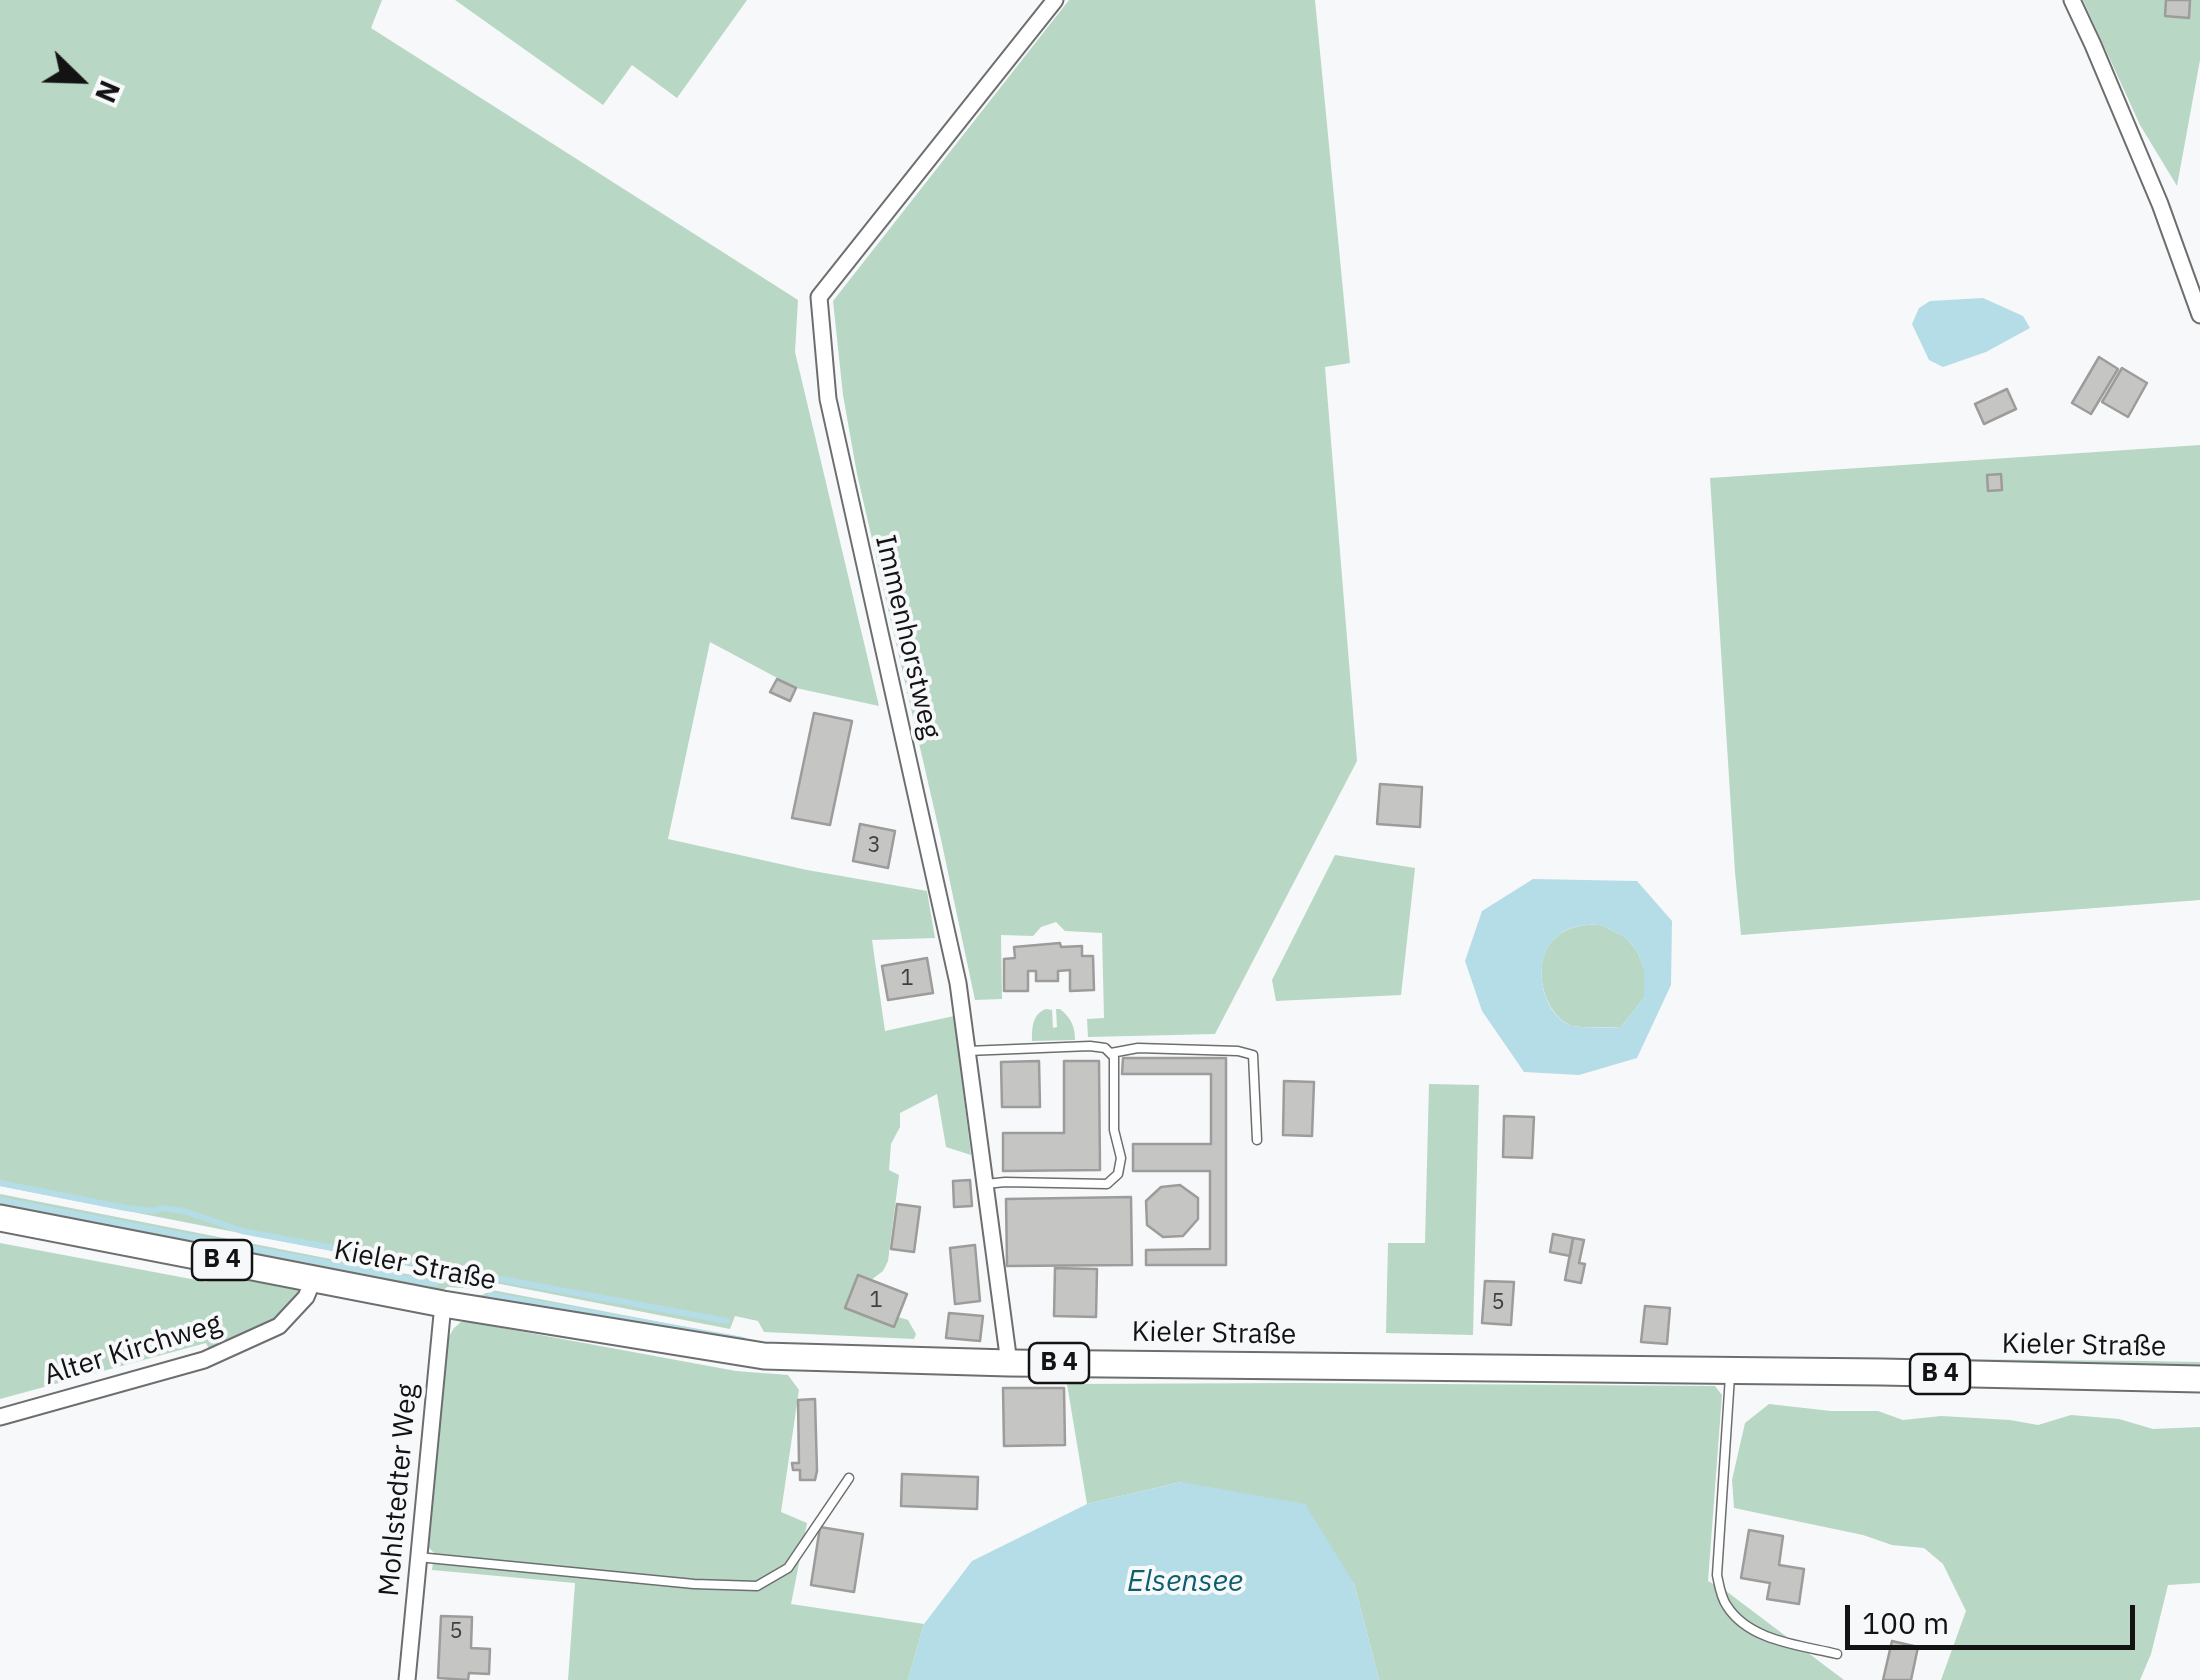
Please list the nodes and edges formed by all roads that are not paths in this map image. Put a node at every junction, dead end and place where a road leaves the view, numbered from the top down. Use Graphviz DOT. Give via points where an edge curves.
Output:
graph roads {
  1 [pos="1056,0"];
  2 [pos="2072,0"];
  3 [pos="2200,316"];
  4 [pos="968,1051"];
  5 [pos="1110,1053"];
  6 [pos="1257,1140"];
  7 [pos="986,1184"];
  8 [pos="0,1218"];
  9 [pos="314,1278"];
  10 [pos="443,1304"];
  11 [pos="1010,1362"];
  12 [pos="1730,1372"];
  13 [pos="2200,1379"];
  14 [pos="0,1417"];
  15 [pos="849,1478"];
  16 [pos="418,1556"];
  17 [pos="1837,1654"];
  18 [pos="407,1680"];
  1 -- 4 [label="street, Immenhorstweg" via="819,297 828,399"];
  2 -- 3 [label="street"];
  4 -- 5 [label="lane" via="1090,1046"];
  4 -- 7 [label="street, Immenhorstweg"];
  5 -- 6 [label="lane" via="1138,1048 1253,1055"];
  5 -- 7 [label="lane" via="1118,1174 1107,1184"];
  7 -- 11 [label="street, Immenhorstweg"];
  8 -- 9 [label="main road, Kieler Straße / B 4"];
  9 -- 10 [label="main road, Kieler Straße / B 4"];
  9 -- 14 [label="street, Alter Kirchweg" via="279,1326 204,1360"];
  10 -- 11 [label="main road, Kieler Straße / B 4" via="764,1356"];
  10 -- 16 [label="street, Mohlstedter Weg"];
  11 -- 12 [label="main road, Kieler Straße / B 4"];
  12 -- 13 [label="main road, Kieler Straße / B 4"];
  12 -- 17 [label="lane" via="1716,1575 1725,1604 1742,1624 1770,1638"];
  15 -- 16 [label="lane" via="788,1568 757,1586"];
  16 -- 18 [label="street, Mohlstedter Weg"];
}
